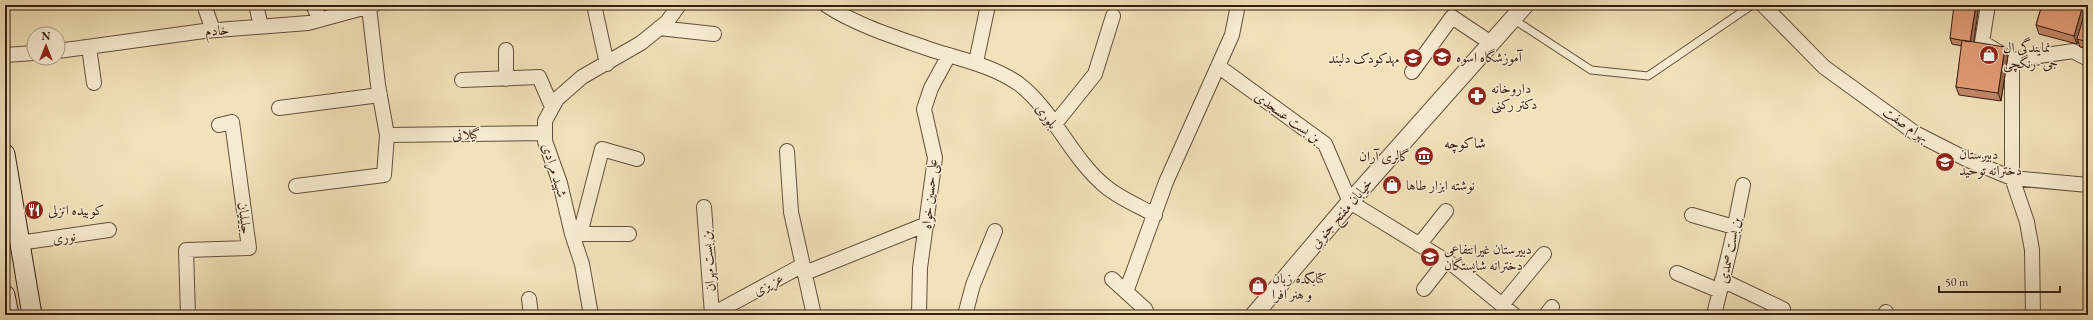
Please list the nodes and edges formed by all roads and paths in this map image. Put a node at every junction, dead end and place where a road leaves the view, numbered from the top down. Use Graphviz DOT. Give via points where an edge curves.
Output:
graph roads {
  1 [pos="204,5"];
  2 [pos="256,5"];
  3 [pos="313,5"];
  4 [pos="594,5"];
  5 [pos="679,5"];
  6 [pos="826,5"];
  7 [pos="988,5"];
  8 [pos="1238,5"];
  9 [pos="1525,5"];
  10 [pos="1752,5"];
  11 [pos="1763,5"];
  12 [pos="1988,5"];
  13 [pos="372,6"];
  14 [pos="1113,16"];
  15 [pos="1513,18"];
  16 [pos="320,20"];
  17 [pos="262,26"];
  18 [pos="659,28"];
  19 [pos="213,30"];
  20 [pos="714,34"];
  21 [pos="1491,43"];
  22 [pos="89,47"];
  23 [pos="66,50"];
  24 [pos="506,50"];
  25 [pos="26,54"];
  26 [pos="5,55"];
  27 [pos="949,55"];
  28 [pos="2088,59"];
  29 [pos="2012,60"];
  30 [pos="976,62"];
  31 [pos="607,64"];
  32 [pos="1218,66"];
  33 [pos="1412,72"];
  34 [pos="506,79"];
  35 [pos="462,80"];
  36 [pos="94,83"];
  37 [pos="380,95"];
  38 [pos="552,107"];
  39 [pos="279,108"];
  40 [pos="219,125"];
  41 [pos="1054,125"];
  42 [pos="545,133"];
  43 [pos="387,135"];
  44 [pos="787,151"];
  45 [pos="5,154"];
  46 [pos="637,159"];
  47 [pos="2012,178"];
  48 [pos="1743,185"];
  49 [pos="2088,185"];
  50 [pos="296,186"];
  51 [pos="1350,202"];
  52 [pos="704,207"];
  53 [pos="1446,211"];
  54 [pos="1155,215"];
  55 [pos="1692,215"];
  56 [pos="927,224"];
  57 [pos="1734,227"];
  58 [pos="110,230"];
  59 [pos="995,231"];
  60 [pos="576,234"];
  61 [pos="629,234"];
  62 [pos="19,243"];
  63 [pos="1419,245"];
  64 [pos="1544,254"];
  65 [pos="1446,261"];
  66 [pos="804,269"];
  67 [pos="1677,273"];
  68 [pos="1112,279"];
  69 [pos="1721,286"];
  70 [pos="1424,289"];
  71 [pos="1126,292"];
  72 [pos="5,295"];
  73 [pos="529,299"];
  74 [pos="1502,305"];
  75 [pos="1783,309"];
  76 [pos="8,315"];
  77 [pos="32,315"];
  78 [pos="188,315"];
  79 [pos="531,315"];
  80 [pos="591,315"];
  81 [pos="711,315"];
  82 [pos="814,315"];
  83 [pos="919,315"];
  84 [pos="965,315"];
  85 [pos="1148,315"];
  86 [pos="1254,315"];
  87 [pos="1514,315"];
  88 [pos="1714,315"];
  89 [pos="2033,315"];
  1 -- 19 [label="street"];
  2 -- 17 [label="street"];
  3 -- 16 [label="street"];
  4 -- 31 [label="street"];
  5 -- 18 [label="street, شهید مرادی"];
  6 -- 27 [label="street, بلوری" via="864,24"];
  7 -- 30 [label="street"];
  8 -- 32 [label="street" via="1232,35"];
  9 -- 15 [label="street, خیابان مفتح جنوبی"];
  10 -- 15 [label="lane" via="1648,76 1591,70"];
  11 -- 47 [label="street, بهرام صفت" via="1824,67 1915,133 1968,160"];
  12 -- 29 [label="street" via="1982,42"];
  13 -- 16 [label="street, خادم"];
  13 -- 37 [label="street"];
  14 -- 41 [label="street" via="1095,74"];
  15 -- 21 [label="street, خیابان مفتح جنوبی"];
  16 -- 17 [label="street, خادم"];
  17 -- 19 [label="street, خادم"];
  18 -- 20 [label="street"];
  18 -- 31 [label="street, شهید مرادی" via="641,43"];
  19 -- 22 [label="street, خادم"];
  21 -- 33 [label="street" via="1452,17"];
  21 -- 51 [label="street, خیابان مفتح جنوبی"];
  22 -- 23 [label="street, خادم"];
  22 -- 36 [label="street"];
  24 -- 34 [label="street"];
  25 -- 26 [label="street"];
  27 -- 30 [label="street, بلوری"];
  27 -- 56 [label="street, علی حسین خواه" via="931,88 924,108 934,158"];
  28 -- 29 [label="street" via="2073,51"];
  29 -- 47 [label="street"];
  30 -- 41 [label="street, بلوری" via="1018,84 1036,100"];
  31 -- 38 [label="street, شهید مرادی" via="582,77 557,99"];
  32 -- 51 [label="street, بن بست عسجدی" via="1325,144"];
  32 -- 54 [label="street" via="1166,182"];
  34 -- 35 [label="street"];
  34 -- 38 [label="street" via="539,77"];
  37 -- 39 [label="street"];
  37 -- 43 [label="street"];
  38 -- 42 [label="street, شهید مرادی" via="545,121"];
  40 -- 78 [label="street, جلیلیان" via="232,122 249,248 186,250"];
  41 -- 54 [label="street, بلوری" via="1105,186"];
  42 -- 43 [label="street, گیلانی"];
  42 -- 60 [label="street, شهید مرادی" via="545,141"];
  43 -- 50 [label="street" via="384,175"];
  44 -- 66 [label="street" via="791,212"];
  45 -- 62 [label="main road"];
  46 -- 60 [label="street" via="602,150"];
  47 -- 49 [label="street, بهرام صفت"];
  47 -- 89 [label="street" via="2027,222 2032,250"];
  48 -- 57 [label="street, بن بست صمدی"];
  51 -- 63 [label="street"];
  51 -- 86 [label="street, خیابان مفتح جنوبی"];
  52 -- 81 [label="street, بن بست مهران"];
  53 -- 63 [label="street"];
  54 -- 71 [label="street"];
  55 -- 57 [label="street"];
  56 -- 66 [label="street, عزیزی"];
  56 -- 83 [label="street, علی حسین خواه" via="920,268"];
  57 -- 69 [label="street, بن بست صمدی"];
  58 -- 62 [label="street, نوری"];
  59 -- 84 [label="street" via="972,285"];
  60 -- 61 [label="street"];
  60 -- 80 [label="street, شهید مرادی"];
  62 -- 77 [label="main road"];
  63 -- 65 [label="street"];
  64 -- 74 [label="street"];
  65 -- 70 [label="street"];
  65 -- 74 [label="street"];
  66 -- 81 [label="street, عزیزی"];
  66 -- 82 [label="street"];
  67 -- 69 [label="street"];
  68 -- 71 [label="street"];
  69 -- 75 [label="street"];
  69 -- 88 [label="street, بن بست صمدی"];
  71 -- 85 [label="street"];
  72 -- 76 [label="main road"];
  73 -- 79 [label="street"];
  74 -- 87 [label="street"];
}
